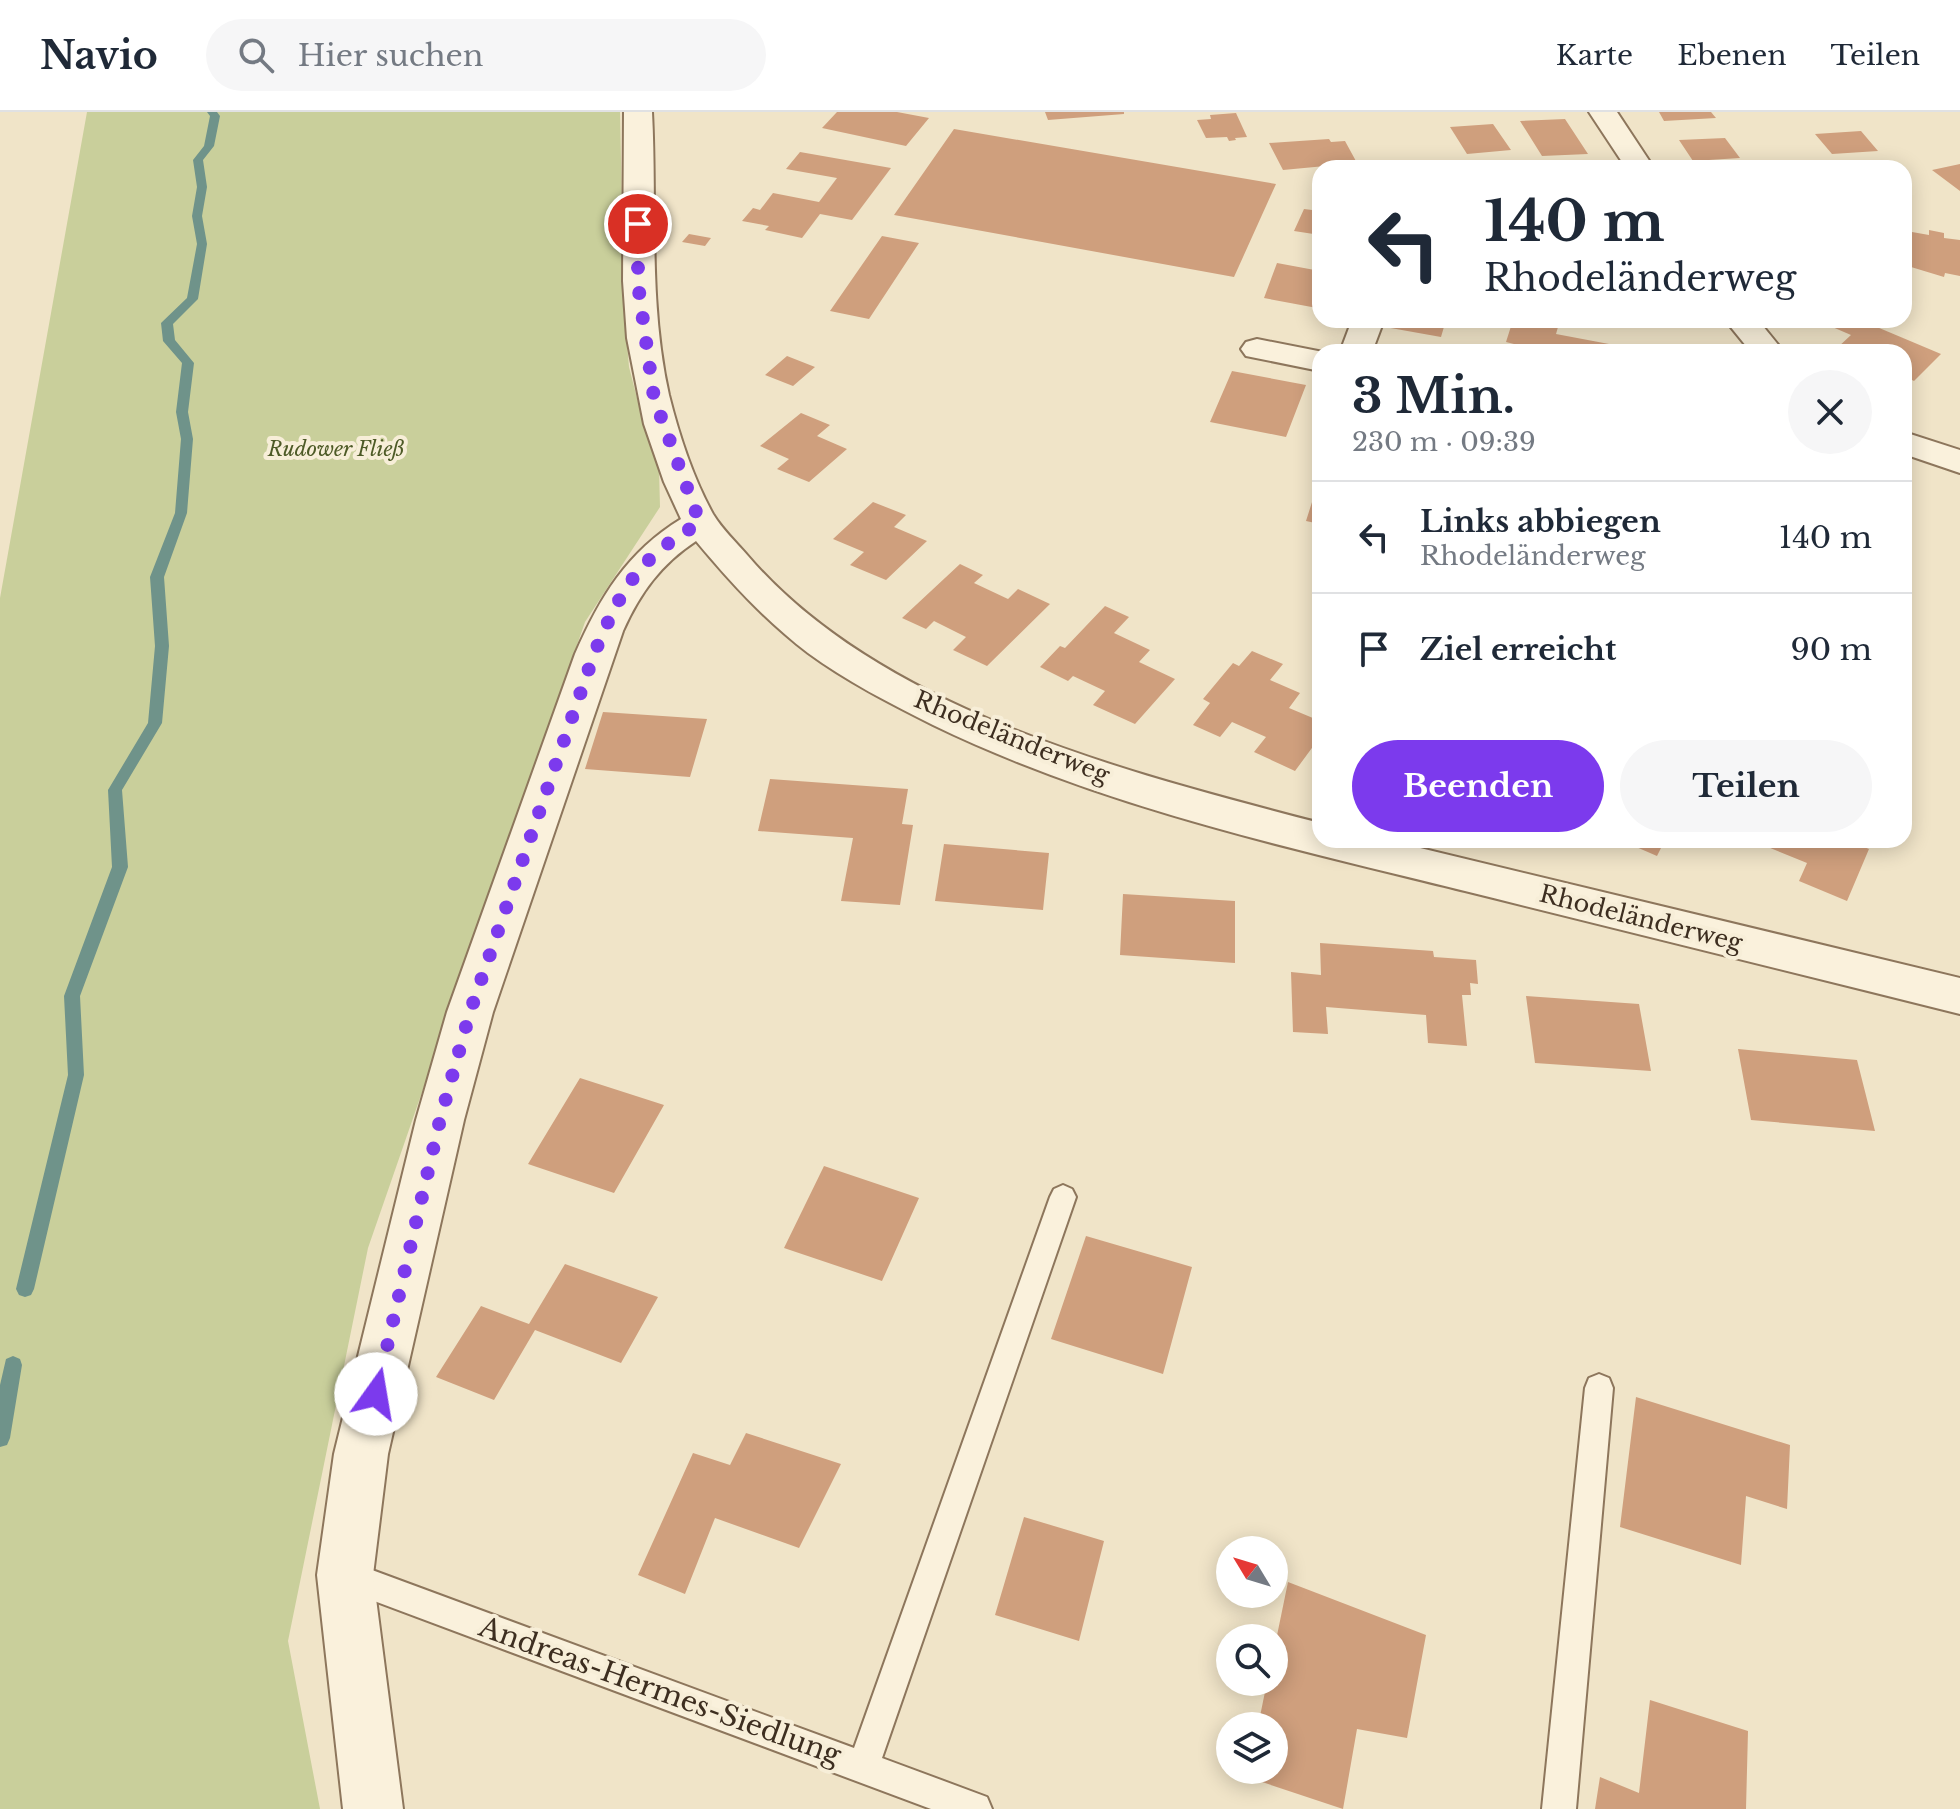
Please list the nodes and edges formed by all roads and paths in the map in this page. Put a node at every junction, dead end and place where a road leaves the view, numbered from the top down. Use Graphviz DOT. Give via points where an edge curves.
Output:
graph roads {
  1 [pos="638,112"];
  2 [pos="1603,112"];
  3 [pos="1635,160"];
  4 [pos="1748,328"];
  5 [pos="1761,344"];
  6 [pos="1257,349"];
  7 [pos="1312,359"];
  8 [pos="1912,445"];
  9 [pos="1960,462"];
  10 [pos="700,523"];
  11 [pos="1312,837"];
  12 [pos="1354,848"];
  13 [pos="1960,996"];
  14 [pos="1063,1197"];
  15 [pos="1599,1388"];
  16 [pos="345,1575"];
  17 [pos="863,1767"];
  18 [pos="373,1809"];
  19 [pos="975,1809"];
  20 [pos="1559,1809"];
  1 -- 10 [label="street, Rhodeländerweg" via="638,284 654,398"];
  2 -- 3 [label="street"];
  4 -- 5 [label="street"];
  6 -- 7 [label="street"];
  8 -- 9 [label="street"];
  10 -- 11 [label="street, Rhodeländerweg" via="777,610 897,690 1001,739 1079,767"];
  10 -- 16 [label="street" via="663,544 635,574 611,613 470,1012 361,1454"];
  12 -- 13 [label="street, Rhodeländerweg"];
  14 -- 17 [label="lane"];
  15 -- 20 [label="lane"];
  16 -- 17 [label="lane, Andreas-Hermes-Siedlung"];
  16 -- 18 [label="street"];
  17 -- 19 [label="lane, Andreas-Hermes-Siedlung"];
}
